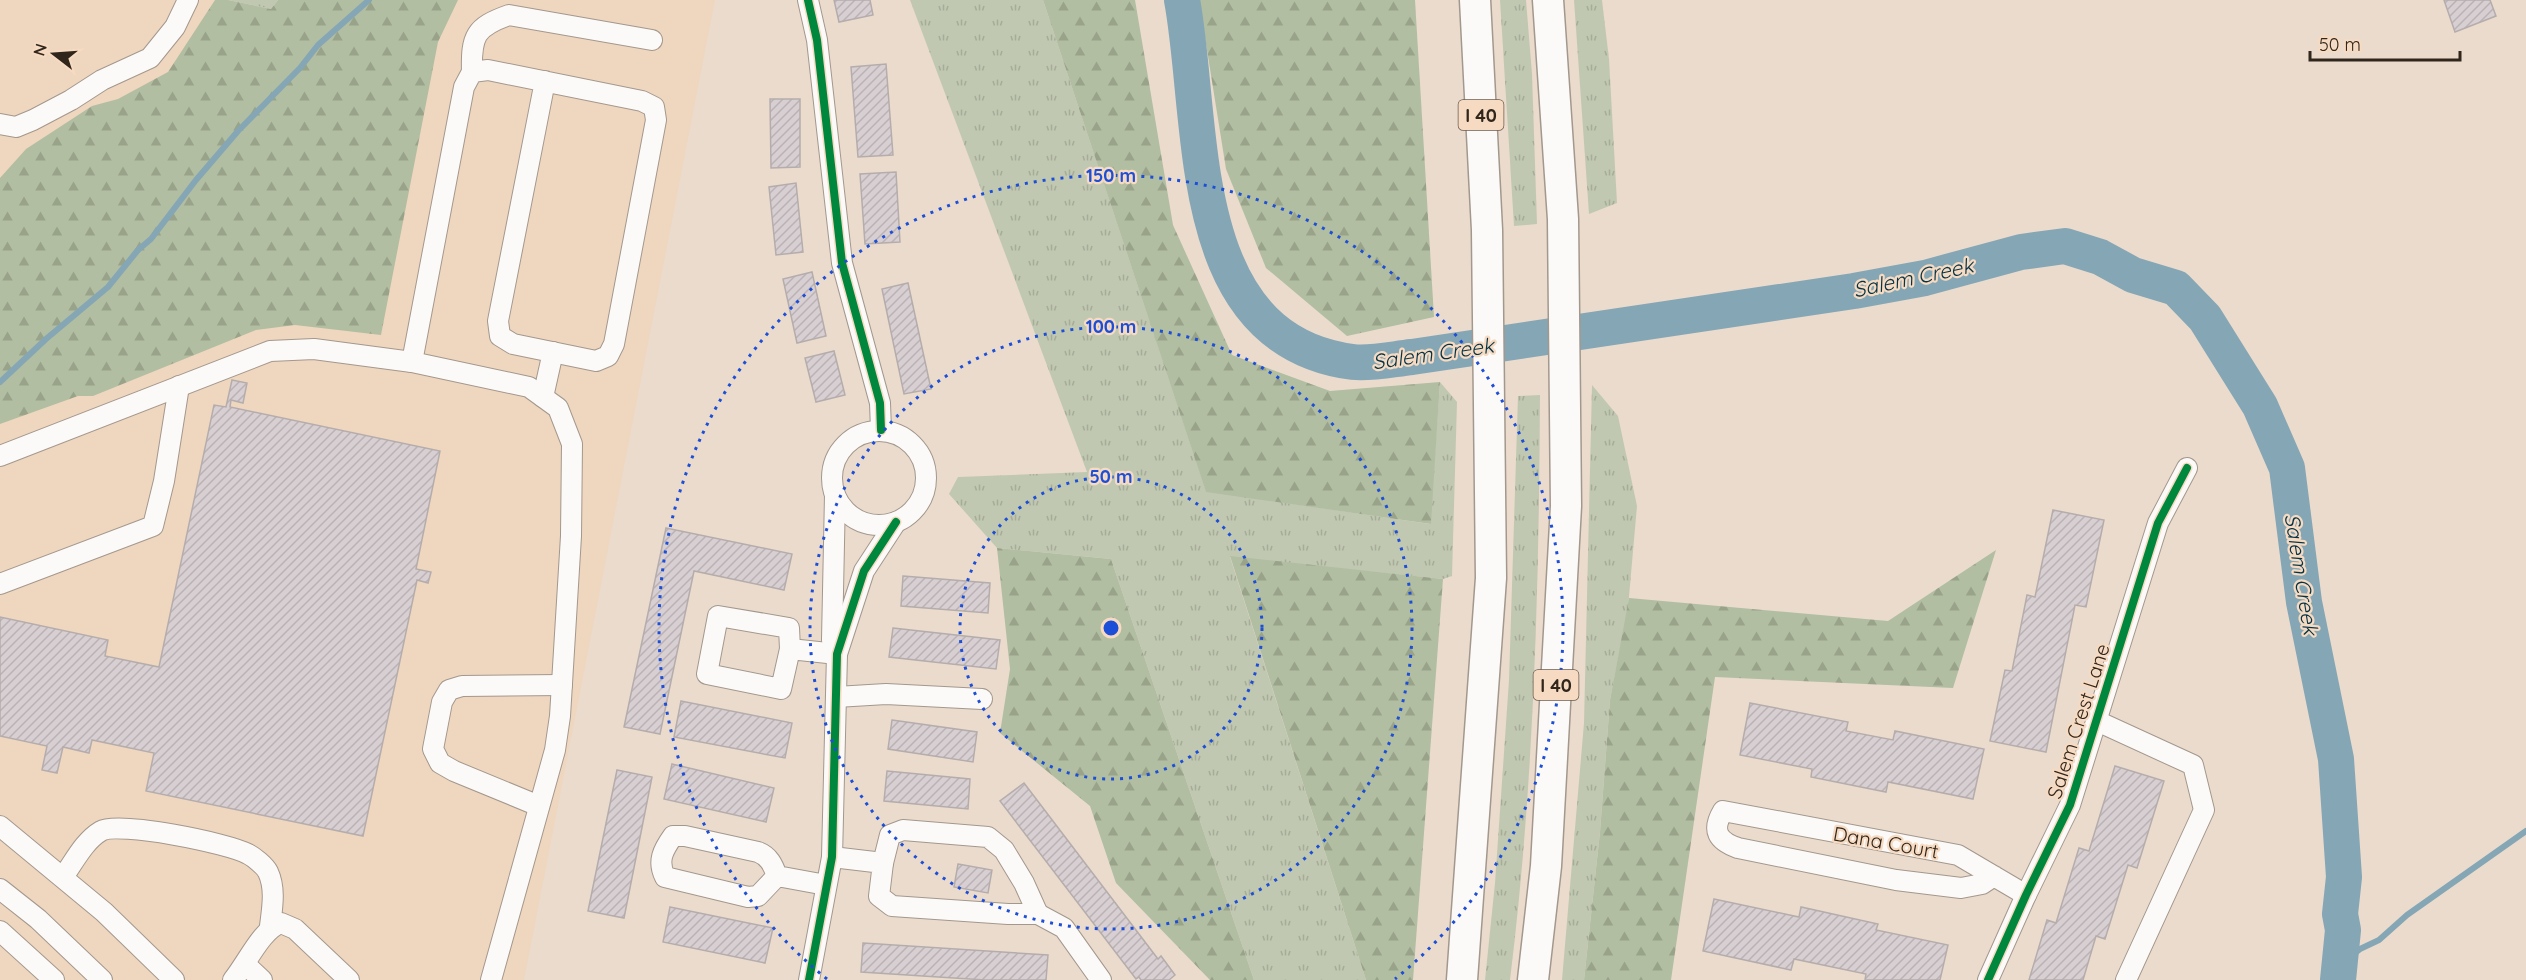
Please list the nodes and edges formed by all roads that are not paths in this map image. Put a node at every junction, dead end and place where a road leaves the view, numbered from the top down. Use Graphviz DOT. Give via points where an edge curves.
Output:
graph roads {
  1 [pos="188,0"];
  2 [pos="808,0"];
  3 [pos="1454,0"];
  4 [pos="1475,0"];
  5 [pos="1548,0"];
  6 [pos="652,40"];
  7 [pos="471,72"];
  8 [pos="544,81"];
  9 [pos="0,124"];
  10 [pos="1487,230"];
  11 [pos="553,352"];
  12 [pos="412,362"];
  13 [pos="179,386"];
  14 [pos="543,397"];
  15 [pos="881,430"];
  16 [pos="0,456"];
  17 [pos="2187,468"];
  18 [pos="835,495"];
  19 [pos="896,522"];
  20 [pos="0,584"];
  21 [pos="790,649"];
  22 [pos="837,654"];
  23 [pos="562,685"];
  24 [pos="836,697"];
  25 [pos="982,699"];
  26 [pos="2097,721"];
  27 [pos="540,806"];
  28 [pos="0,826"];
  29 [pos="832,857"];
  30 [pos="883,863"];
  31 [pos="777,876"];
  32 [pos="1994,876"];
  33 [pos="63,877"];
  34 [pos="826,885"];
  35 [pos="0,890"];
  36 [pos="2026,895"];
  37 [pos="1038,914"];
  38 [pos="270,926"];
  39 [pos="0,931"];
  40 [pos="239,973"];
  41 [pos="54,980"];
  42 [pos="102,980"];
  43 [pos="174,980"];
  44 [pos="262,980"];
  45 [pos="349,980"];
  46 [pos="490,980"];
  47 [pos="809,980"];
  48 [pos="1101,980"];
  49 [pos="1462,980"];
  50 [pos="1533,980"];
  51 [pos="1988,980"];
  52 [pos="2126,980"];
  1 -- 9 [label="street" via="175,27 150,58 16,128"];
  2 -- 15 [label="street" via="817,40 842,263 880,403"];
  3 -- 10 [label="highway" via="1466,170"];
  4 -- 10 [label="highway, I 40"];
  5 -- 50 [label="highway, I 40" via="1563,219 1566,506 1546,866"];
  6 -- 7 [label="street" via="509,15 487,23 475,37"];
  7 -- 8 [label="street" via="488,70"];
  7 -- 12 [label="street" via="464,87"];
  8 -- 11 [label="street" via="498,321 500,336 513,344"];
  8 -- 11 [label="street" via="642,101 654,107 656,120 614,344 608,356 596,361"];
  10 -- 49 [label="highway, I 40" via="1491,578"];
  11 -- 14 [label="street"];
  12 -- 13 [label="street" via="314,349 270,351"];
  12 -- 14 [label="street" via="529,387"];
  13 -- 16 [label="street"];
  13 -- 20 [label="street" via="153,526"];
  14 -- 23 [label="street" via="558,408 572,444"];
  15 -- 18 [label="street" via="865,432 841,450 834,464"];
  15 -- 19 [label="street" via="910,442 926,470 926,486 920,501 910,514"];
  17 -- 26 [label="street, Salem Crest Lane" via="2158,523"];
  18 -- 19 [label="street" via="842,507 860,520 881,525"];
  18 -- 22 [label="street" via="832,640"];
  19 -- 22 [label="street" via="864,571"];
  21 -- 21 [label="street" via="781,689 707,674 718,615 789,628"];
  21 -- 22 [label="street"];
  22 -- 24 [label="street"];
  23 -- 27 [label="street" via="555,750"];
  23 -- 27 [label="street" via="462,686 449,690 442,702 433,749 440,763 454,771"];
  24 -- 25 [label="street" via="886,694"];
  24 -- 29 [label="street"];
  26 -- 36 [label="street, Salem Crest Lane" via="2070,804"];
  26 -- 52 [label="street" via="2193,765 2204,810"];
  27 -- 46 [label="street"];
  28 -- 33 [label="street"];
  29 -- 30 [label="street"];
  29 -- 34 [label="street"];
  30 -- 37 [label="street" via="879,896 892,906"];
  30 -- 37 [label="street" via="890,835 903,830 988,837 1004,850"];
  31 -- 31 [label="street" via="758,896 748,897 665,877 661,857 673,836 685,836 765,855"];
  31 -- 34 [label="street"];
  32 -- 32 [label="street, Dana Court" via="1958,855 1723,811 1717,820 1718,834 1724,843 1738,848 1896,880 1961,888 1982,884"];
  32 -- 36 [label="street, Dana Court"];
  33 -- 38 [label="street" via="87,843 102,830 120,827 223,844 250,854 268,871 273,894"];
  33 -- 43 [label="street"];
  34 -- 47 [label="street"];
  35 -- 42 [label="street" via="38,919"];
  36 -- 51 [label="street, Salem Crest Lane"];
  37 -- 48 [label="street" via="1064,928"];
  38 -- 40 [label="street"];
  38 -- 45 [label="street" via="281,923 295,929"];
  39 -- 41 [label="street"];
  40 -- 44 [label="street"];
}
